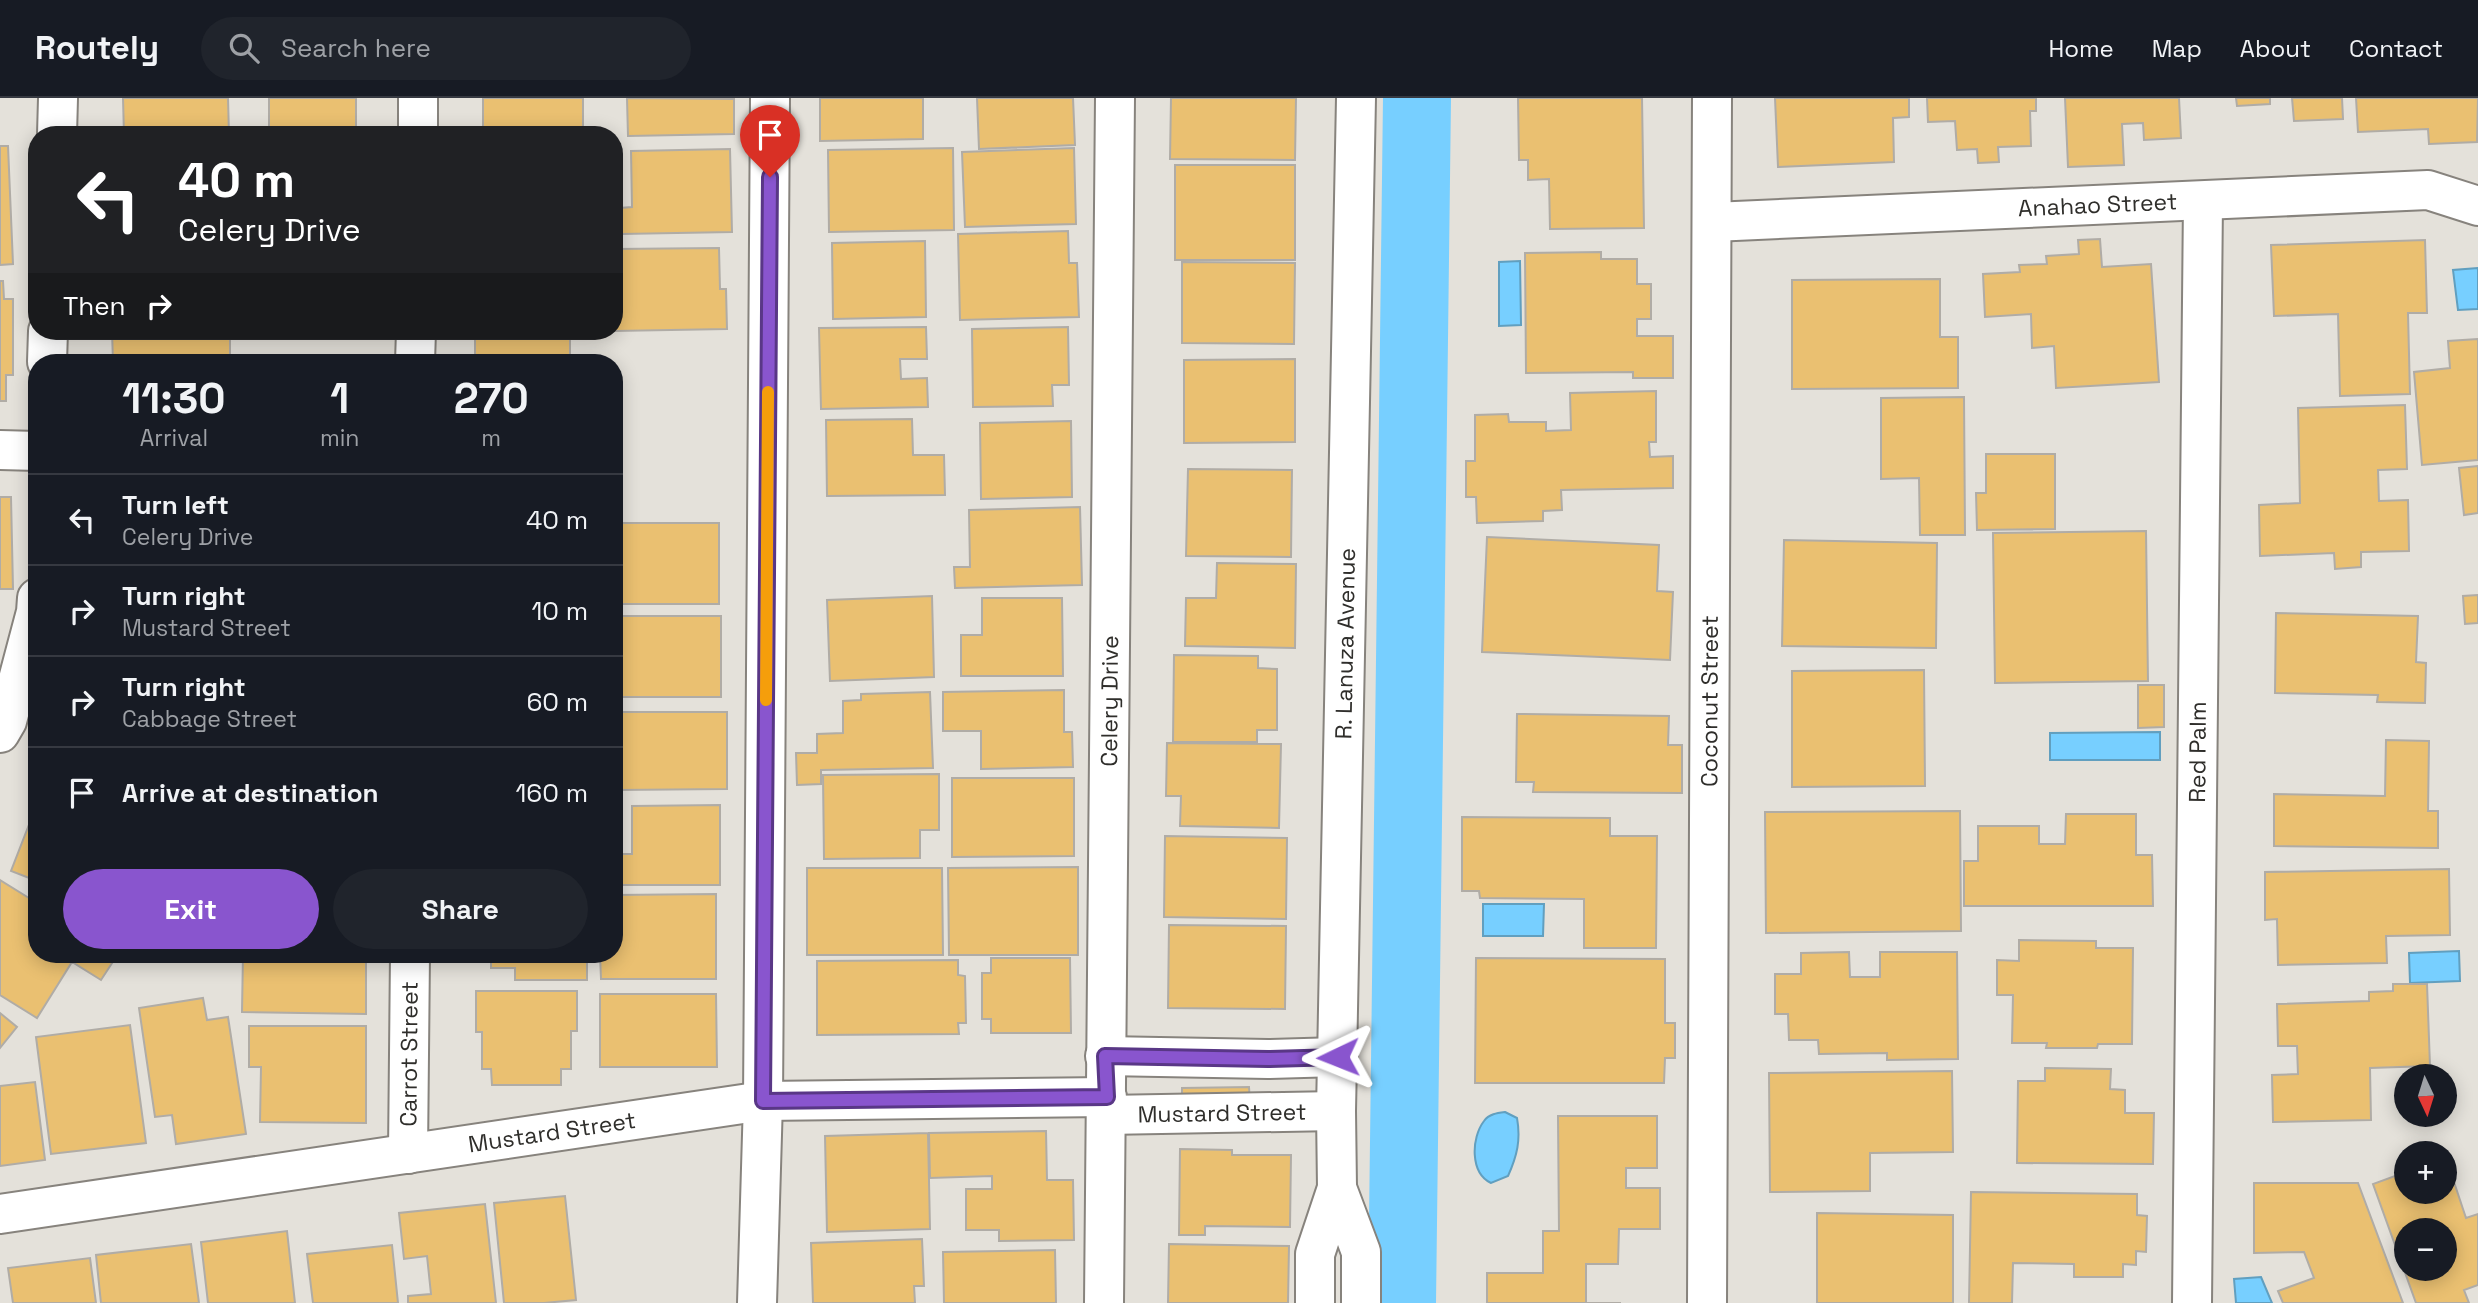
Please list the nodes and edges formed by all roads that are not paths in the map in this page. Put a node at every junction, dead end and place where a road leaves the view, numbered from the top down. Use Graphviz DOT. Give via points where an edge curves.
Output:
graph roads {
  1 [pos="58,98"];
  2 [pos="418,98"];
  3 [pos="770,98"];
  4 [pos="1115,98"];
  5 [pos="1356,98"];
  6 [pos="1712,98"];
  7 [pos="57,126"];
  8 [pos="418,126"];
  9 [pos="2203,201"];
  10 [pos="2478,206"];
  11 [pos="1713,222"];
  12 [pos="0,450"];
  13 [pos="28,450"];
  14 [pos="28,641"];
  15 [pos="0,733"];
  16 [pos="410,963"];
  17 [pos="1105,1056"];
  18 [pos="1338,1057"];
  19 [pos="763,1101"];
  20 [pos="1107,1106"];
  21 [pos="1336,1111"];
  22 [pos="408,1154"];
  23 [pos="1337,1188"];
  24 [pos="0,1214"];
  25 [pos="757,1303"];
  26 [pos="1104,1303"];
  27 [pos="1315,1303"];
  28 [pos="1361,1303"];
  29 [pos="1707,1303"];
  30 [pos="2192,1303"];
  1 -- 7 [label="street"];
  2 -- 8 [label="street"];
  3 -- 19 [label="street"];
  4 -- 17 [label="street, Celery Drive"];
  5 -- 18 [label="street, R. Lanuza Avenue"];
  6 -- 11 [label="street, Coconut Street"];
  9 -- 10 [label="street, Anahao Street" via="2428,190"];
  9 -- 11 [label="street, Anahao Street"];
  9 -- 30 [label="street, Red Palm"];
  11 -- 29 [label="street, Coconut Street"];
  12 -- 13 [label="street"];
  14 -- 15 [label="street"];
  16 -- 22 [label="street, Carrot Street"];
  17 -- 18 [label="street"];
  17 -- 20 [label="street, Celery Drive"];
  18 -- 21 [label="street, R. Lanuza Avenue"];
  19 -- 20 [label="street, Mustard Street"];
  19 -- 22 [label="street, Mustard Street"];
  19 -- 25 [label="street"];
  20 -- 21 [label="street, Mustard Street"];
  20 -- 26 [label="street, Celery Drive"];
  21 -- 23 [label="street, R. Lanuza Avenue"];
  22 -- 24 [label="street, Mustard Street"];
  23 -- 27 [label="street, R. Lanuza Avenue" via="1315,1254"];
  23 -- 28 [label="street, R. Lanuza Avenue" via="1361,1252"];
}
